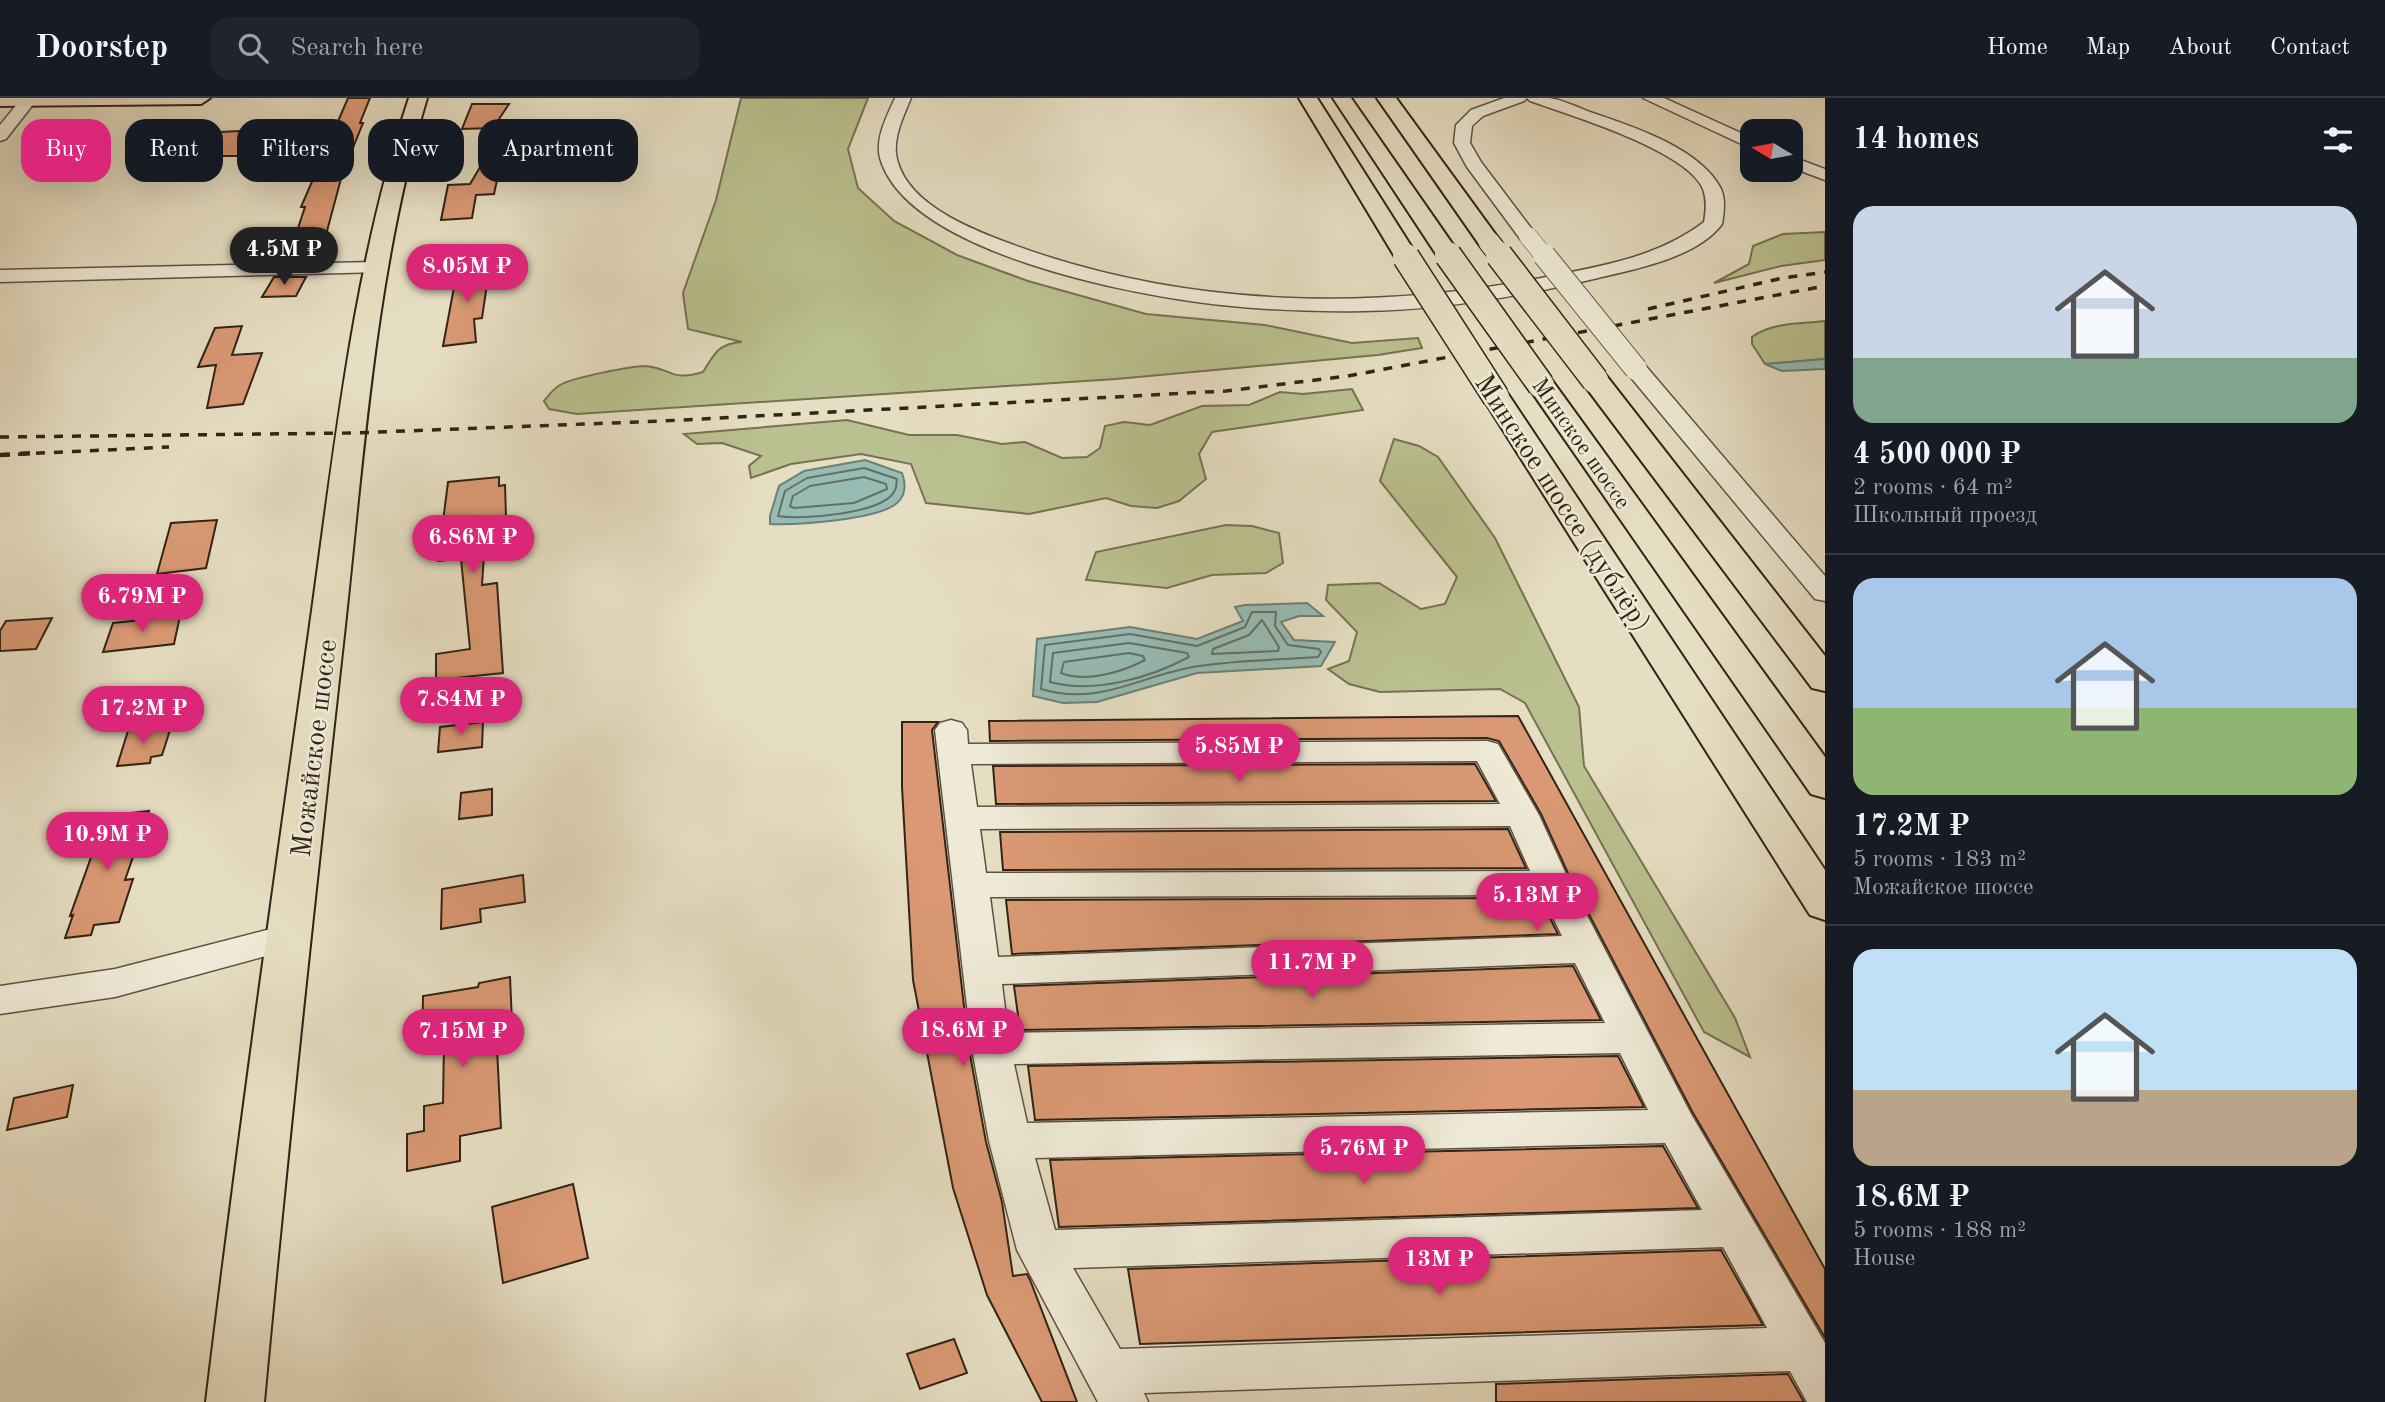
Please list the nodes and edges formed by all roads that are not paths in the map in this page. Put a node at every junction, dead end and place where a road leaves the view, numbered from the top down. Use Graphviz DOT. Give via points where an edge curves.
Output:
graph roads {
  1 [pos="201,98"];
  2 [pos="418,98"];
  3 [pos="903,98"];
  4 [pos="1308,98"];
  5 [pos="1342,98"];
  6 [pos="1386,98"];
  7 [pos="1519,98"];
  8 [pos="1535,98"];
  9 [pos="1651,98"];
  10 [pos="29,99"];
  11 [pos="0,100"];
  12 [pos="0,136"];
  13 [pos="1740,139"];
  14 [pos="1803,166"];
  15 [pos="1825,175"];
  16 [pos="376,268"];
  17 [pos="0,276"];
  18 [pos="1825,593"];
  19 [pos="1825,680"];
  20 [pos="1825,785"];
  21 [pos="1522,815"];
  22 [pos="963,818"];
  23 [pos="1553,883"];
  24 [pos="972,885"];
  25 [pos="1825,904"];
  26 [pos="290,937"];
  27 [pos="1587,949"];
  28 [pos="983,971"];
  29 [pos="0,1000"];
  30 [pos="1634,1038"];
  31 [pos="991,1049"];
  32 [pos="1677,1126"];
  33 [pos="1010,1141"];
  34 [pos="1733,1228"];
  35 [pos="1039,1250"];
  36 [pos="1803,1349"];
  37 [pos="1116,1387"];
  38 [pos="1825,1388"];
  39 [pos="235,1402"];
  1 -- 10 [label="main road"];
  2 -- 16 [label="main road, Можайское шоссе"];
  3 -- 8 [label="street" via="890,131 888,158 902,186 932,213 980,239 1035,260 1166,290 1336,305 1395,305 1480,296 1642,262 1691,243 1713,224 1711,184 1691,165 1622,129"];
  4 -- 25 [label="main road, Минское шоссе (дублёр), bridge"];
  5 -- 20 [label="main road, Минское шоссе, bridge"];
  6 -- 19 [label="main road, Минское шоссе, bridge" via="1489,242"];
  7 -- 18 [label="street, bridge" via="1477,113 1464,125 1462,144 1473,163 1636,369"];
  9 -- 13 [label="street"];
  10 -- 11 [label="main road"];
  10 -- 12 [label="street"];
  14 -- 15 [label="street"];
  16 -- 17 [label="street"];
  16 -- 26 [label="main road, Можайское шоссе"];
  21 -- 22 [label="street"];
  21 -- 22 [label="street" via="1487,751 953,742"];
  21 -- 23 [label="street"];
  22 -- 24 [label="street"];
  23 -- 24 [label="street"];
  23 -- 27 [label="street"];
  24 -- 28 [label="street"];
  26 -- 29 [label="street" via="115,983"];
  26 -- 39 [label="main road, Можайское шоссе"];
  27 -- 28 [label="street"];
  27 -- 30 [label="street"];
  28 -- 31 [label="street"];
  30 -- 31 [label="street"];
  30 -- 32 [label="street"];
  31 -- 33 [label="street"];
  32 -- 33 [label="street"];
  32 -- 34 [label="street"];
  33 -- 35 [label="street"];
  34 -- 35 [label="street"];
  34 -- 36 [label="street"];
  35 -- 37 [label="street"];
  36 -- 37 [label="street"];
  36 -- 38 [label="street"];
}
